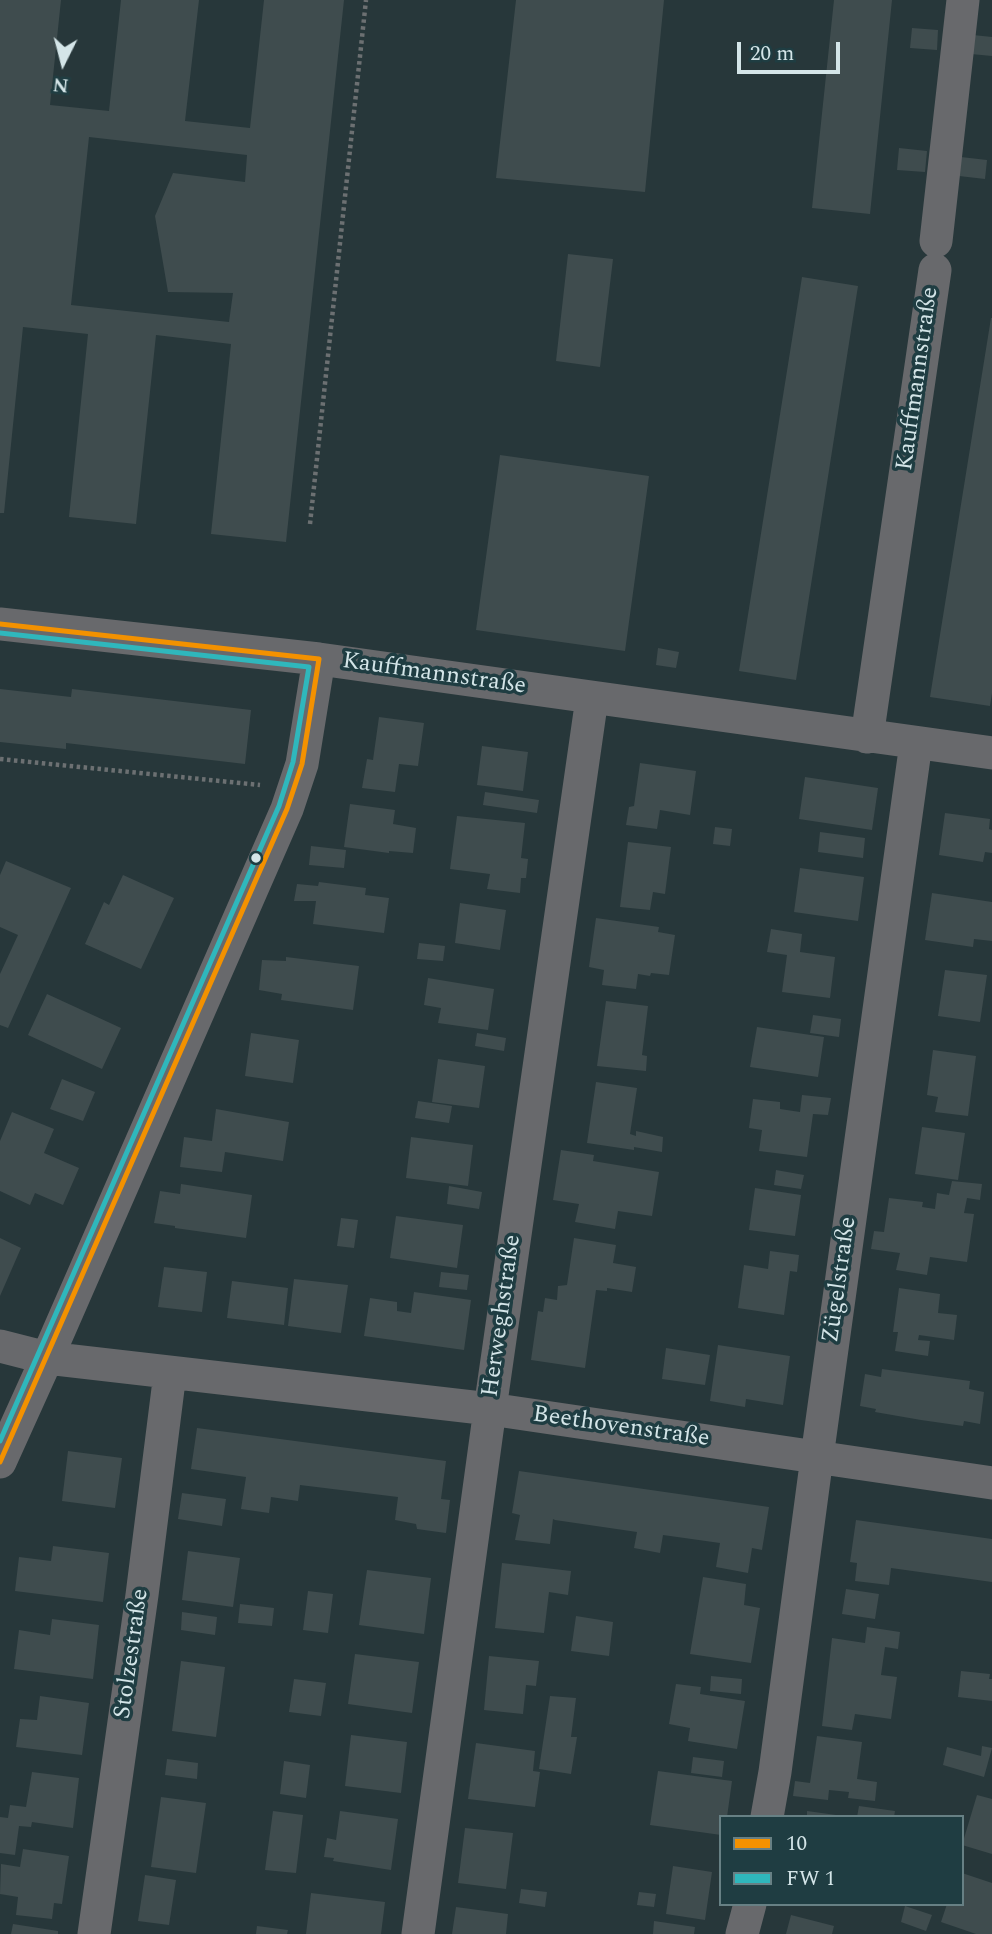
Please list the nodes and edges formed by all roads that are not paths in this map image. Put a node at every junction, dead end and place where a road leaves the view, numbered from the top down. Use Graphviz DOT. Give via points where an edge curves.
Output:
graph roads {
  1 [pos="963,0"];
  2 [pos="0,624"];
  3 [pos="320,659"];
  4 [pos="592,698"];
  5 [pos="867,737"];
  6 [pos="916,743"];
  7 [pos="992,753"];
  8 [pos="0,1346"];
  9 [pos="47,1358"];
  10 [pos="170,1373"];
  11 [pos="490,1409"];
  12 [pos="817,1457"];
  13 [pos="0,1462"];
  14 [pos="992,1483"];
  15 [pos="767,1815"];
  16 [pos="749,1906"];
  17 [pos="94,1934"];
  18 [pos="418,1934"];
  19 [pos="742,1934"];
  1 -- 5 [label="street, Kauffmannstraße" via="936,255"];
  2 -- 3 [label="street, Kauffmannstraße"];
  3 -- 4 [label="street, Kauffmannstraße"];
  3 -- 9 [label="street" via="302,764 287,809"];
  4 -- 5 [label="street, Kauffmannstraße"];
  4 -- 11 [label="street, Herweghstraße"];
  5 -- 6 [label="street, Kauffmannstraße"];
  6 -- 7 [label="street, Kauffmannstraße"];
  6 -- 12 [label="street, Zügelstraße"];
  8 -- 9 [label="street, Beethovenstraße"];
  9 -- 10 [label="street, Beethovenstraße"];
  9 -- 13 [label="street"];
  10 -- 11 [label="street, Beethovenstraße"];
  10 -- 17 [label="street, Stolzestraße"];
  11 -- 12 [label="street, Beethovenstraße"];
  11 -- 18 [label="street, Herweghstraße"];
  12 -- 14 [label="street, Beethovenstraße"];
  12 -- 15 [label="street, Zügelstraße"];
  16 -- 19 [label="street"];
}
